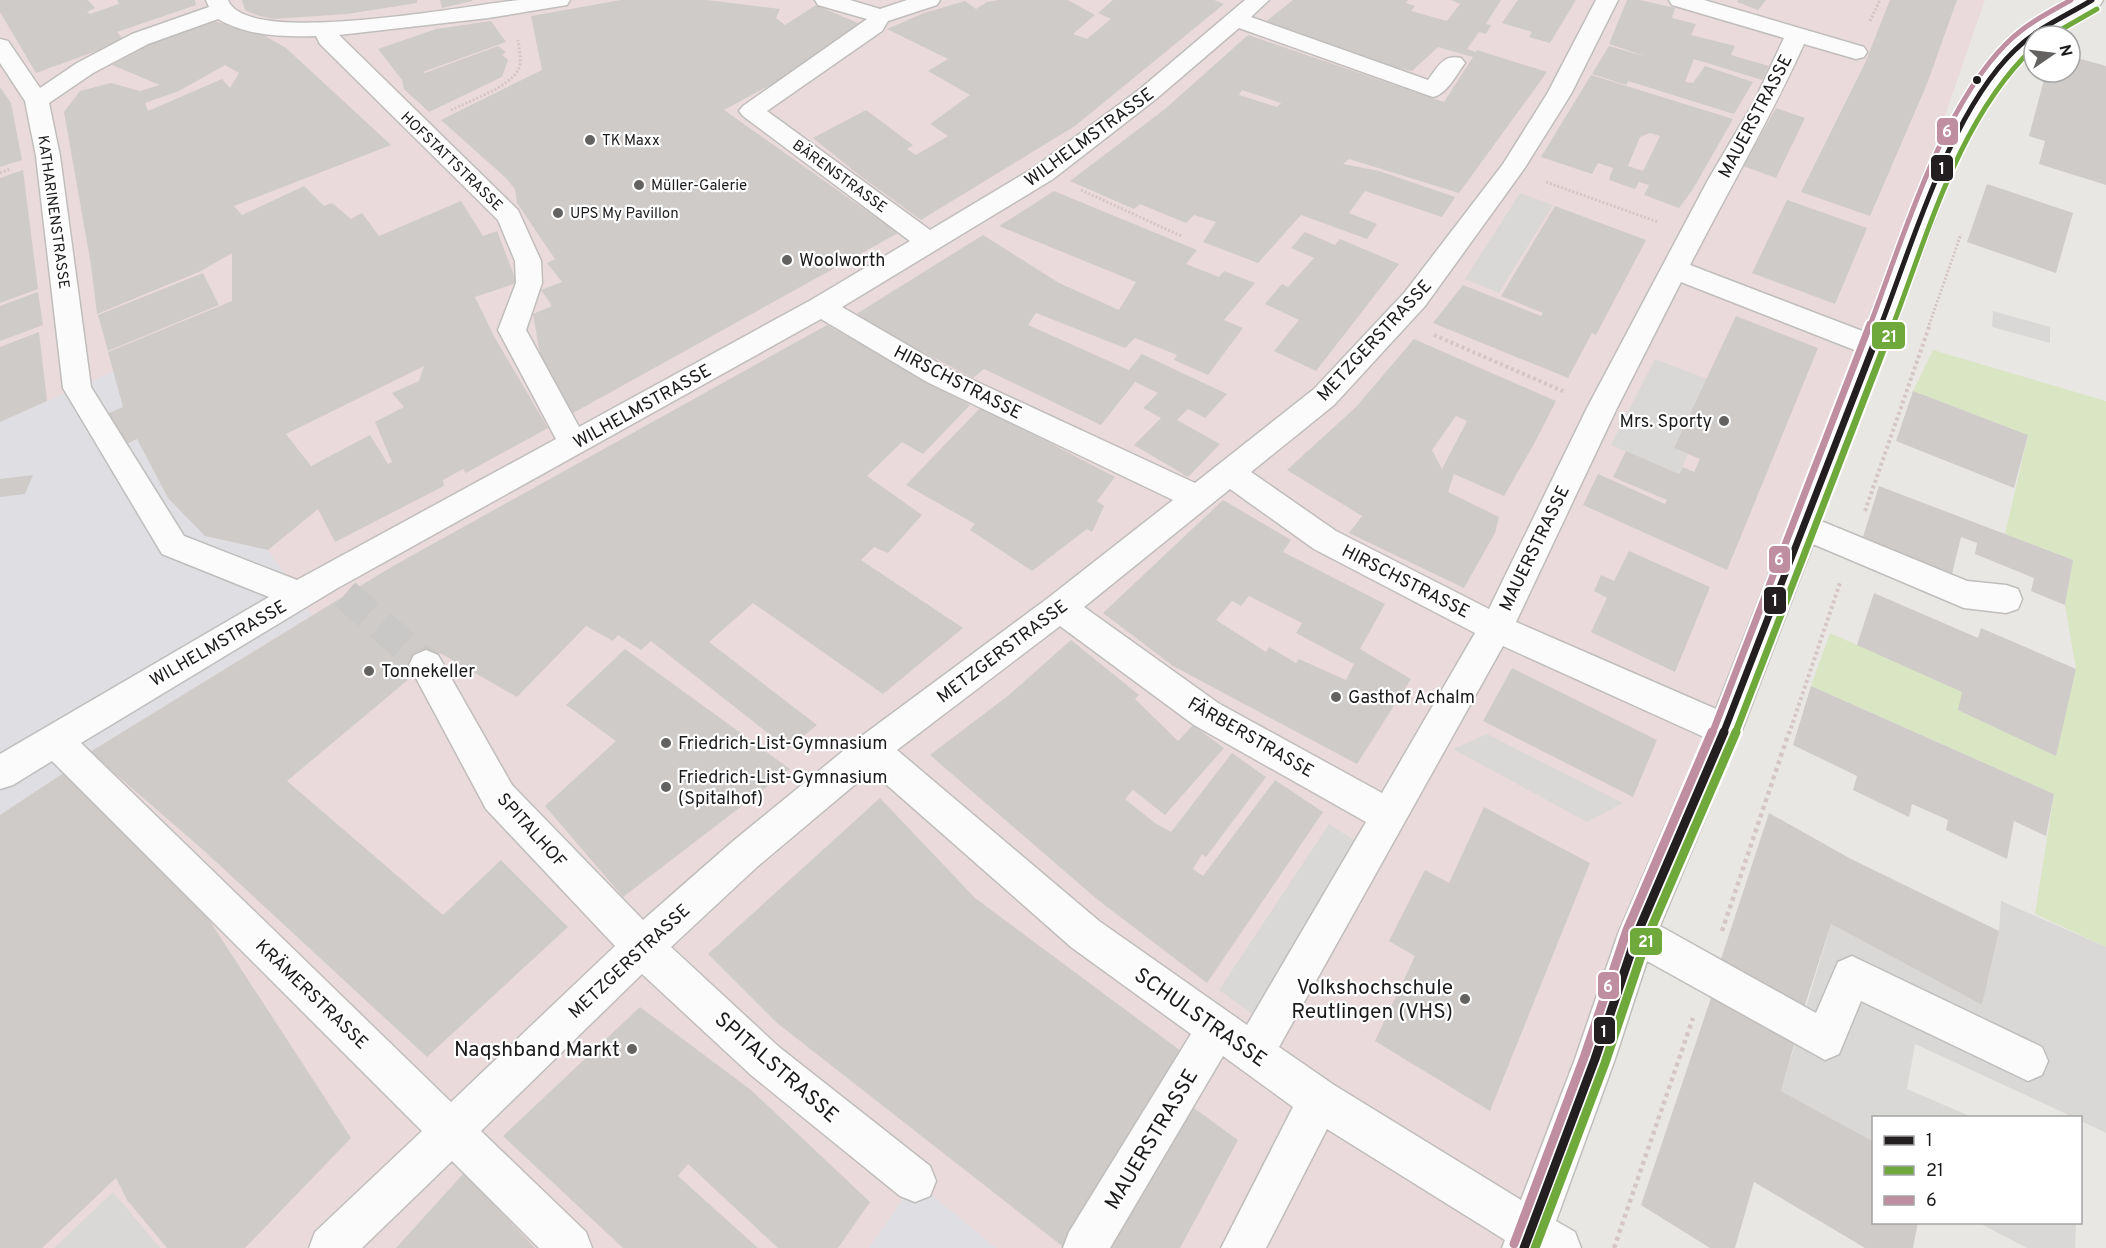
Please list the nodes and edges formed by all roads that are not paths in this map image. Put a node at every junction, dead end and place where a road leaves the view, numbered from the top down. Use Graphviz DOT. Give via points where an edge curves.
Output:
graph roads {
  1 [pos="559,0"];
  2 [pos="826,0"];
  3 [pos="929,0"];
  4 [pos="1258,0"];
  5 [pos="1606,0"];
  6 [pos="1680,0"];
  7 [pos="2092,0"];
  8 [pos="219,5"];
  9 [pos="880,16"];
  10 [pos="1236,19"];
  11 [pos="327,31"];
  12 [pos="1798,33"];
  13 [pos="0,46"];
  14 [pos="1856,52"];
  15 [pos="1453,63"];
  16 [pos="37,101"];
  17 [pos="929,242"];
  18 [pos="1674,269"];
  19 [pos="821,307"];
  20 [pos="1872,346"];
  21 [pos="573,444"];
  22 [pos="1229,472"];
  23 [pos="1196,497"];
  24 [pos="1804,527"];
  25 [pos="323,590"];
  26 [pos="2006,599"];
  27 [pos="1060,608"];
  28 [pos="1496,627"];
  29 [pos="426,665"];
  30 [pos="1725,730"];
  31 [pos="54,740"];
  32 [pos="871,749"];
  33 [pos="0,772"];
  34 [pos="1390,816"];
  35 [pos="1637,934"];
  36 [pos="642,947"];
  37 [pos="1217,1029"];
  38 [pos="1253,1054"];
  39 [pos="2028,1061"];
  40 [pos="1319,1100"];
  41 [pos="450,1130"];
  42 [pos="915,1181"];
  43 [pos="1538,1243"];
  44 [pos="330,1248"];
  45 [pos="570,1248"];
  46 [pos="1085,1248"];
  47 [pos="1243,1248"];
  1 -- 11 [label="street"];
  2 -- 9 [label="street"];
  3 -- 9 [label="street"];
  4 -- 10 [label="street, WILHELMSTRASSE"];
  5 -- 22 [label="street, METZGERSTRASSE" via="1558,94 1512,169 1415,299 1324,397"];
  6 -- 12 [label="street"];
  7 -- 20 [label="street" via="2028,38 2007,58 1979,96 1946,160"];
  8 -- 11 [label="street" via="237,19 264,26"];
  8 -- 16 [label="street" via="85,68"];
  9 -- 17 [label="street, BÄRENSTRASSE" via="874,26 751,111"];
  10 -- 15 [label="street" via="1433,90"];
  10 -- 17 [label="street, WILHELMSTRASSE" via="1148,94 1044,173"];
  11 -- 21 [label="street, HOFSTATTSTRASSE" via="328,39 509,216 528,261 529,283 512,330"];
  12 -- 14 [label="street"];
  12 -- 18 [label="street, MAUERSTRASSE" via="1766,102"];
  13 -- 16 [label="street, KATHARINENSTRASSE"];
  16 -- 25 [label="street, KATHARINENSTRASSE" via="48,156 77,388 173,544"];
  17 -- 19 [label="street, WILHELMSTRASSE"];
  18 -- 20 [label="street"];
  18 -- 28 [label="street, MAUERSTRASSE"];
  19 -- 21 [label="street, WILHELMSTRASSE"];
  19 -- 23 [label="street, HIRSCHSTRASSE" via="937,375"];
  20 -- 24 [label="street"];
  21 -- 25 [label="street, WILHELMSTRASSE"];
  22 -- 23 [label="street, METZGERSTRASSE"];
  22 -- 28 [label="street, HIRSCHSTRASSE" via="1325,540"];
  23 -- 27 [label="street, METZGERSTRASSE"];
  24 -- 26 [label="street" via="1964,594"];
  24 -- 30 [label="street"];
  25 -- 31 [label="street, WILHELMSTRASSE"];
  27 -- 32 [label="street, METZGERSTRASSE"];
  27 -- 34 [label="street, FÄRBERSTRASSE" via="1206,714"];
  28 -- 30 [label="street, HIRSCHSTRASSE"];
  28 -- 34 [label="street, MAUERSTRASSE"];
  29 -- 36 [label="street, SPITALHOF" via="499,797"];
  30 -- 35 [label="street"];
  31 -- 33 [label="street, WILHELMSTRASSE"];
  31 -- 41 [label="street, KRÄMERSTRASSE"];
  32 -- 36 [label="street, METZGERSTRASSE"];
  32 -- 37 [label="street, SCHULSTRASSE" via="1085,934"];
  34 -- 38 [label="street, MAUERSTRASSE"];
  35 -- 39 [label="street" via="1825,1040 1852,976"];
  35 -- 43 [label="street"];
  36 -- 41 [label="street, METZGERSTRASSE"];
  36 -- 42 [label="street, SPITALSTRASSE" via="765,1061"];
  37 -- 38 [label="street, SCHULSTRASSE"];
  37 -- 46 [label="street, MAUERSTRASSE"];
  38 -- 40 [label="street, SCHULSTRASSE"];
  40 -- 43 [label="street, SCHULSTRASSE"];
  40 -- 47 [label="street"];
  41 -- 44 [label="street, METZGERSTRASSE"];
  41 -- 45 [label="street, KRÄMERSTRASSE"];
}
